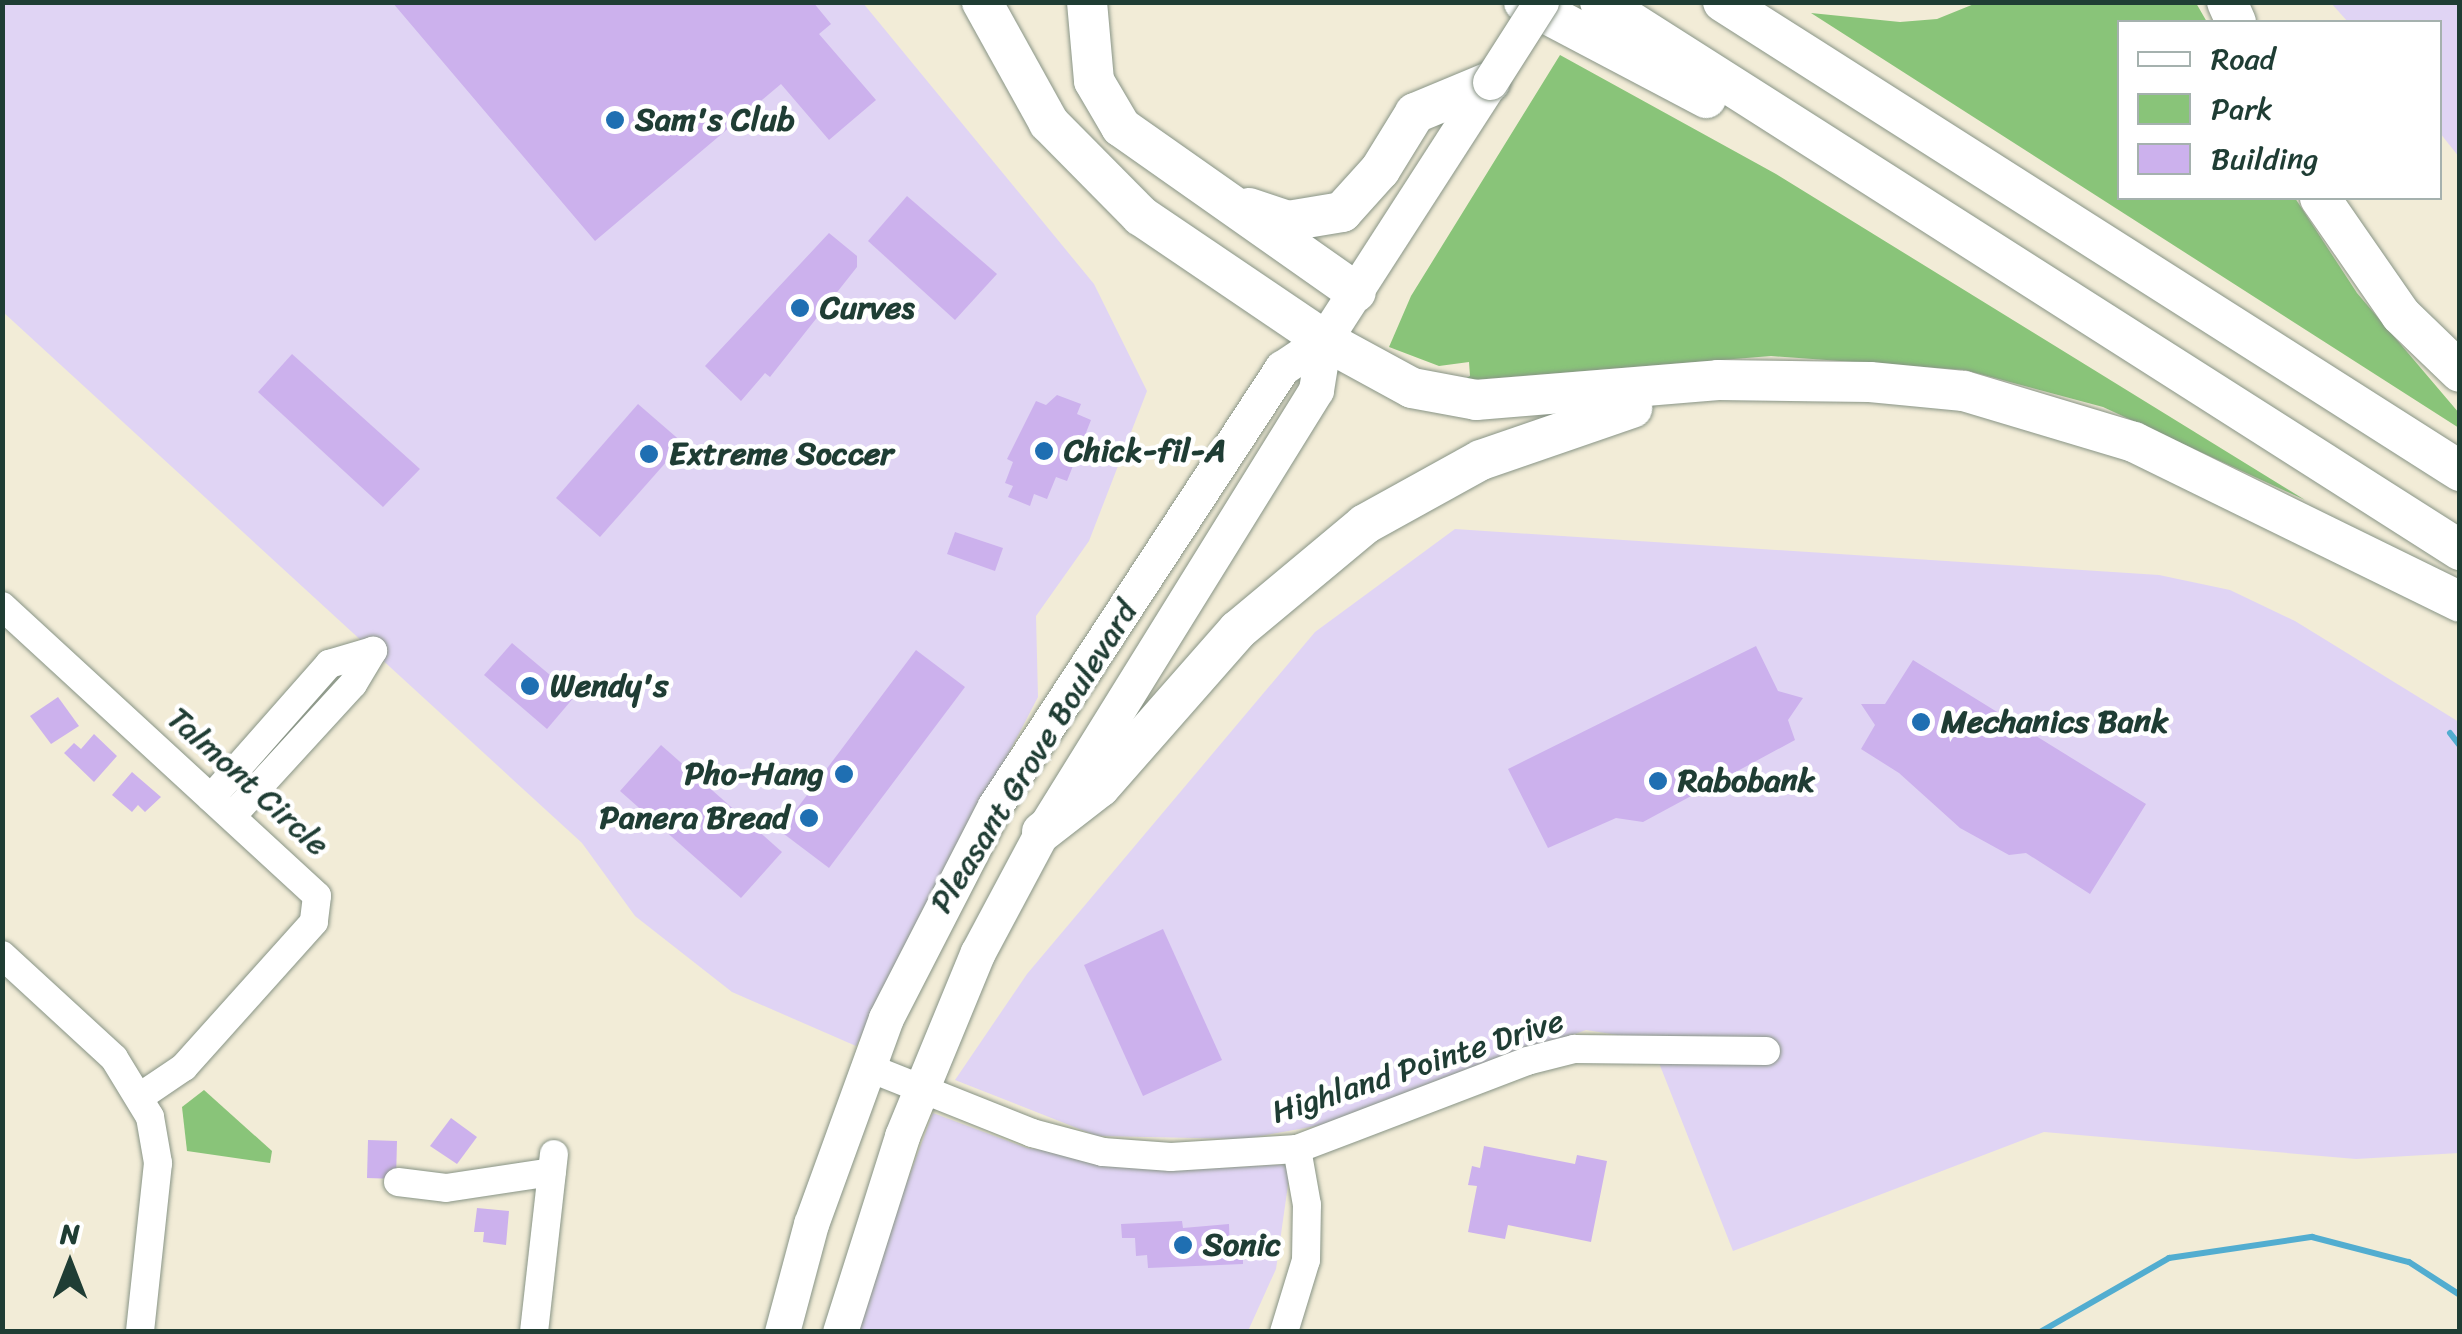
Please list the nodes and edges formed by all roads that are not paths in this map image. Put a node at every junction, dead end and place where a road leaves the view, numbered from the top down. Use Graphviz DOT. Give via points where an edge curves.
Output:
graph roads {
  1 [pos="982,2"];
  2 [pos="1087,2"];
  3 [pos="1524,2"];
  4 [pos="1541,2"];
  5 [pos="1600,2"];
  6 [pos="1723,2"];
  7 [pos="1490,82"];
  8 [pos="1213,193"];
  9 [pos="2321,200"];
  10 [pos="1997,256"];
  11 [pos="1356,292"];
  12 [pos="1324,340"];
  13 [pos="2460,372"];
  14 [pos="1772,381"];
  15 [pos="2460,471"];
  16 [pos="2460,550"];
  17 [pos="2460,602"];
  18 [pos="2,606"];
  19 [pos="222,807"];
  20 [pos="1042,832"];
  21 [pos="2,954"];
  22 [pos="1766,1051"];
  23 [pos="867,1067"];
  24 [pos="919,1088"];
  25 [pos="141,1096"];
  26 [pos="1298,1148"];
  27 [pos="398,1182"];
  28 [pos="140,1332"];
  29 [pos="534,1332"];
  30 [pos="782,1332"];
  31 [pos="840,1332"];
  32 [pos="1284,1332"];
  1 -- 12 [label="highway" via="1049,123 1092,173 1141,216"];
  2 -- 8 [label="highway" via="1087,52 1105,104 1143,146"];
  3 -- 10 [label="highway"];
  4 -- 7 [label="main road, Pleasant Grove Boulevard, bridge"];
  5 -- 10 [label="highway"];
  6 -- 15 [label="highway"];
  7 -- 8 [label="highway" via="1415,113 1380,170 1342,212 1288,221"];
  7 -- 11 [label="main road, Pleasant Grove Boulevard"];
  8 -- 11 [label="highway"];
  9 -- 13 [label="highway" via="2400,315"];
  10 -- 16 [label="highway"];
  11 -- 12 [label="main road, Pleasant Grove Boulevard"];
  12 -- 14 [label="highway" via="1412,388 1476,400"];
  12 -- 20 [label="main road, Pleasant Grove Boulevard" via="1316,390"];
  12 -- 23 [label="main road, Pleasant Grove Boulevard" via="1282,368 995,806 926,931"];
  14 -- 17 [label="highway" via="1964,392 2090,425"];
  14 -- 20 [label="highway" via="1667,399 1547,432 1421,490 1365,524 1302,570 1238,630 1100,787"];
  18 -- 19 [label="street, Talmont Circle"];
  19 -- 19 [label="street" via="353,684 373,651 329,664"];
  19 -- 25 [label="street, Talmont Circle" via="307,880 318,910 184,1068"];
  20 -- 24 [label="main road, Pleasant Grove Boulevard" via="978,952"];
  21 -- 25 [label="street" via="114,1058"];
  22 -- 26 [label="street, Highland Pointe Drive" via="1574,1050 1527,1061"];
  23 -- 24 [label="street, Highland Pointe Drive"];
  23 -- 30 [label="main road, Pleasant Grove Boulevard" via="811,1224"];
  24 -- 26 [label="street, Highland Pointe Drive" via="1032,1133 1103,1152 1170,1157"];
  24 -- 31 [label="main road, Pleasant Grove Boulevard"];
  25 -- 28 [label="street" via="158,1164"];
  26 -- 32 [label="street" via="1307,1245 1299,1296"];
  27 -- 29 [label="street" via="446,1188 553,1163"];
}
